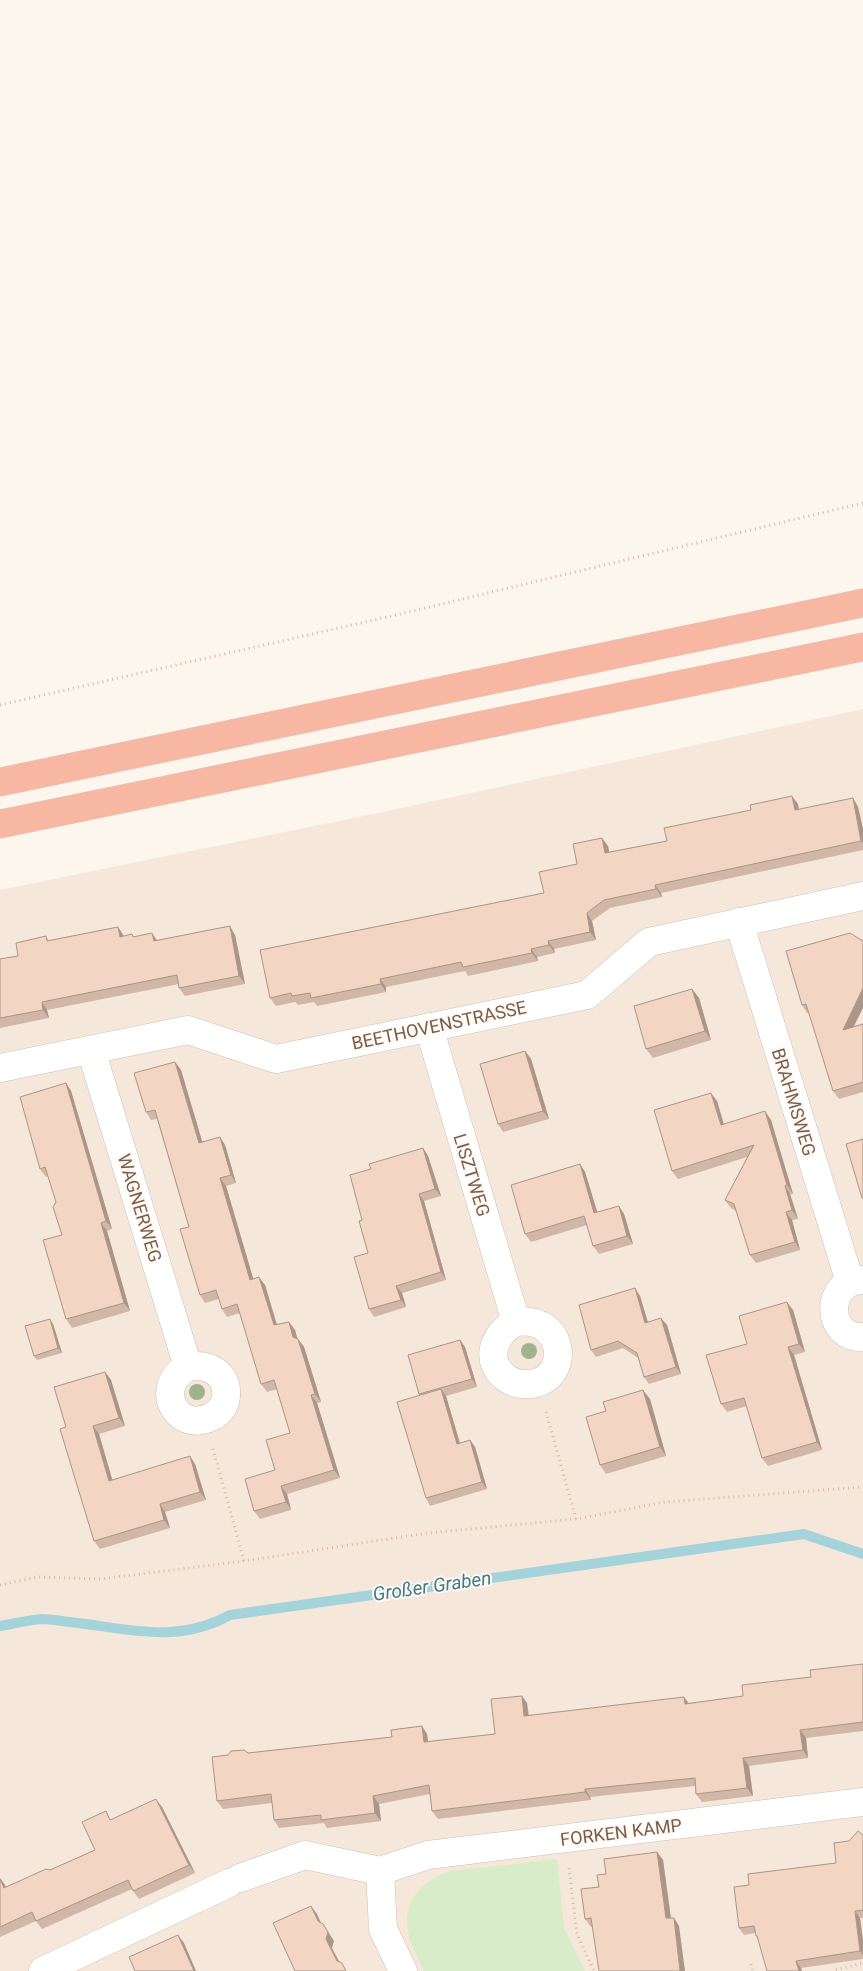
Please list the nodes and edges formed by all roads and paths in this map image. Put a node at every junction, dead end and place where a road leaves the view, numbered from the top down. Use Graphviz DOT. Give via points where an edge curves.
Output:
graph roads {
  1 [pos="863,503"];
  2 [pos="863,603"];
  3 [pos="863,646"];
  4 [pos="0,706"];
  5 [pos="0,782"];
  6 [pos="0,824"];
  7 [pos="863,896"];
  8 [pos="738,922"];
  9 [pos="429,1028"];
  10 [pos="91,1050"];
  11 [pos="0,1068"];
  12 [pos="856,1281"];
  13 [pos="516,1322"];
  14 [pos="863,1337"];
  15 [pos="188,1367"];
  16 [pos="538,1383"];
  17 [pos="205,1420"];
  18 [pos="863,1487"];
  19 [pos="576,1519"];
  20 [pos="244,1561"];
  21 [pos="0,1585"];
  22 [pos="863,1802"];
  23 [pos="565,1839"];
  24 [pos="380,1871"];
  25 [pos="863,1963"];
  26 [pos="76,1964"];
  27 [pos="751,1964"];
  28 [pos="836,1970"];
  29 [pos="43,1971"];
  30 [pos="403,1971"];
  31 [pos="594,1971"];
  32 [pos="753,1971"];
  1 -- 4 [label="path"];
  2 -- 5 [label="highway"];
  3 -- 6 [label="highway"];
  7 -- 8 [label="street, BEETHOVENSTRASSE"];
  8 -- 9 [label="street, BEETHOVENSTRASSE" via="649,942 588,995"];
  8 -- 12 [label="street, BRAHMSWEG"];
  9 -- 10 [label="street, BEETHOVENSTRASSE" via="276,1059 188,1030"];
  9 -- 13 [label="street, LISZTWEG"];
  10 -- 11 [label="street, BEETHOVENSTRASSE"];
  10 -- 15 [label="street, WAGNERWEG"];
  12 -- 14 [label="street, BRAHMSWEG" via="842,1288 837,1295 834,1313 836,1321 848,1334"];
  13 -- 16 [label="street" via="528,1320 540,1324 550,1331 556,1343 555,1367"];
  13 -- 16 [label="street" via="498,1335 493,1357 497,1368 513,1383"];
  15 -- 17 [label="street" via="173,1379 170,1398 173,1407 188,1420"];
  15 -- 17 [label="street" via="198,1365 216,1371 226,1388 222,1408"];
  16 -- 19 [label="path"];
  17 -- 20 [label="path"];
  18 -- 19 [label="path" via="665,1502"];
  19 -- 20 [label="path" via="428,1533"];
  20 -- 21 [label="path" via="101,1580 37,1577"];
  22 -- 23 [label="street, FORKEN KAMP"];
  23 -- 24 [label="street, FORKEN KAMP" via="428,1856"];
  23 -- 31 [label="path" via="577,1934"];
  24 -- 26 [label="street, FORKEN KAMP" via="305,1856 234,1880"];
  24 -- 30 [label="street" via="383,1930"];
  25 -- 28 [label="path"];
  26 -- 29 [label="street, FORKEN KAMP"];
  27 -- 32 [label="path"];
}
